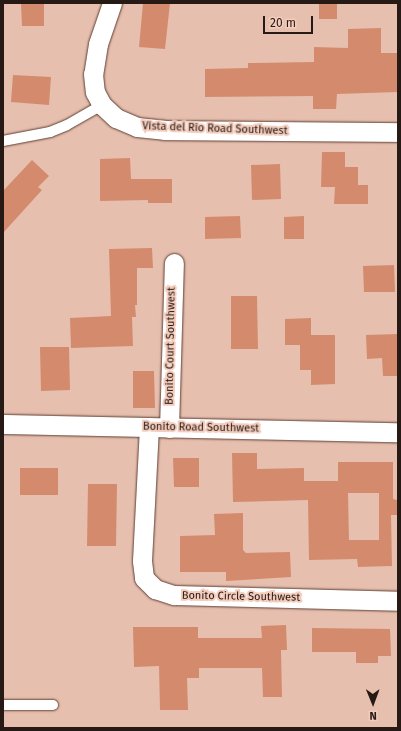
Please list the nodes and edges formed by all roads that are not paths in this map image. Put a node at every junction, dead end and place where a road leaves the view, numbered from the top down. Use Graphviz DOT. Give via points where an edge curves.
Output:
graph roads {
  1 [pos="112,3"];
  2 [pos="102,105"];
  3 [pos="398,132"];
  4 [pos="3,141"];
  5 [pos="174,264"];
  6 [pos="3,424"];
  7 [pos="148,427"];
  8 [pos="170,428"];
  9 [pos="398,432"];
  10 [pos="398,601"];
  11 [pos="3,705"];
  12 [pos="53,705"];
  1 -- 2 [label="street, Vista del Rio Road Southwest" via="98,44 93,74 95,92"];
  2 -- 3 [label="street, Vista del Rio Road Southwest" via="116,118 137,127 158,129"];
  2 -- 4 [label="lane" via="50,132"];
  5 -- 8 [label="street, Bonito Court Southwest"];
  6 -- 7 [label="street, Bonito Road Southwest"];
  7 -- 8 [label="street, Bonito Road Southwest"];
  7 -- 10 [label="street, Bonito Circle Southwest" via="142,561 144,578 155,589 174,595"];
  8 -- 9 [label="street, Bonito Road Southwest"];
  11 -- 12 [label="lane"];
}
